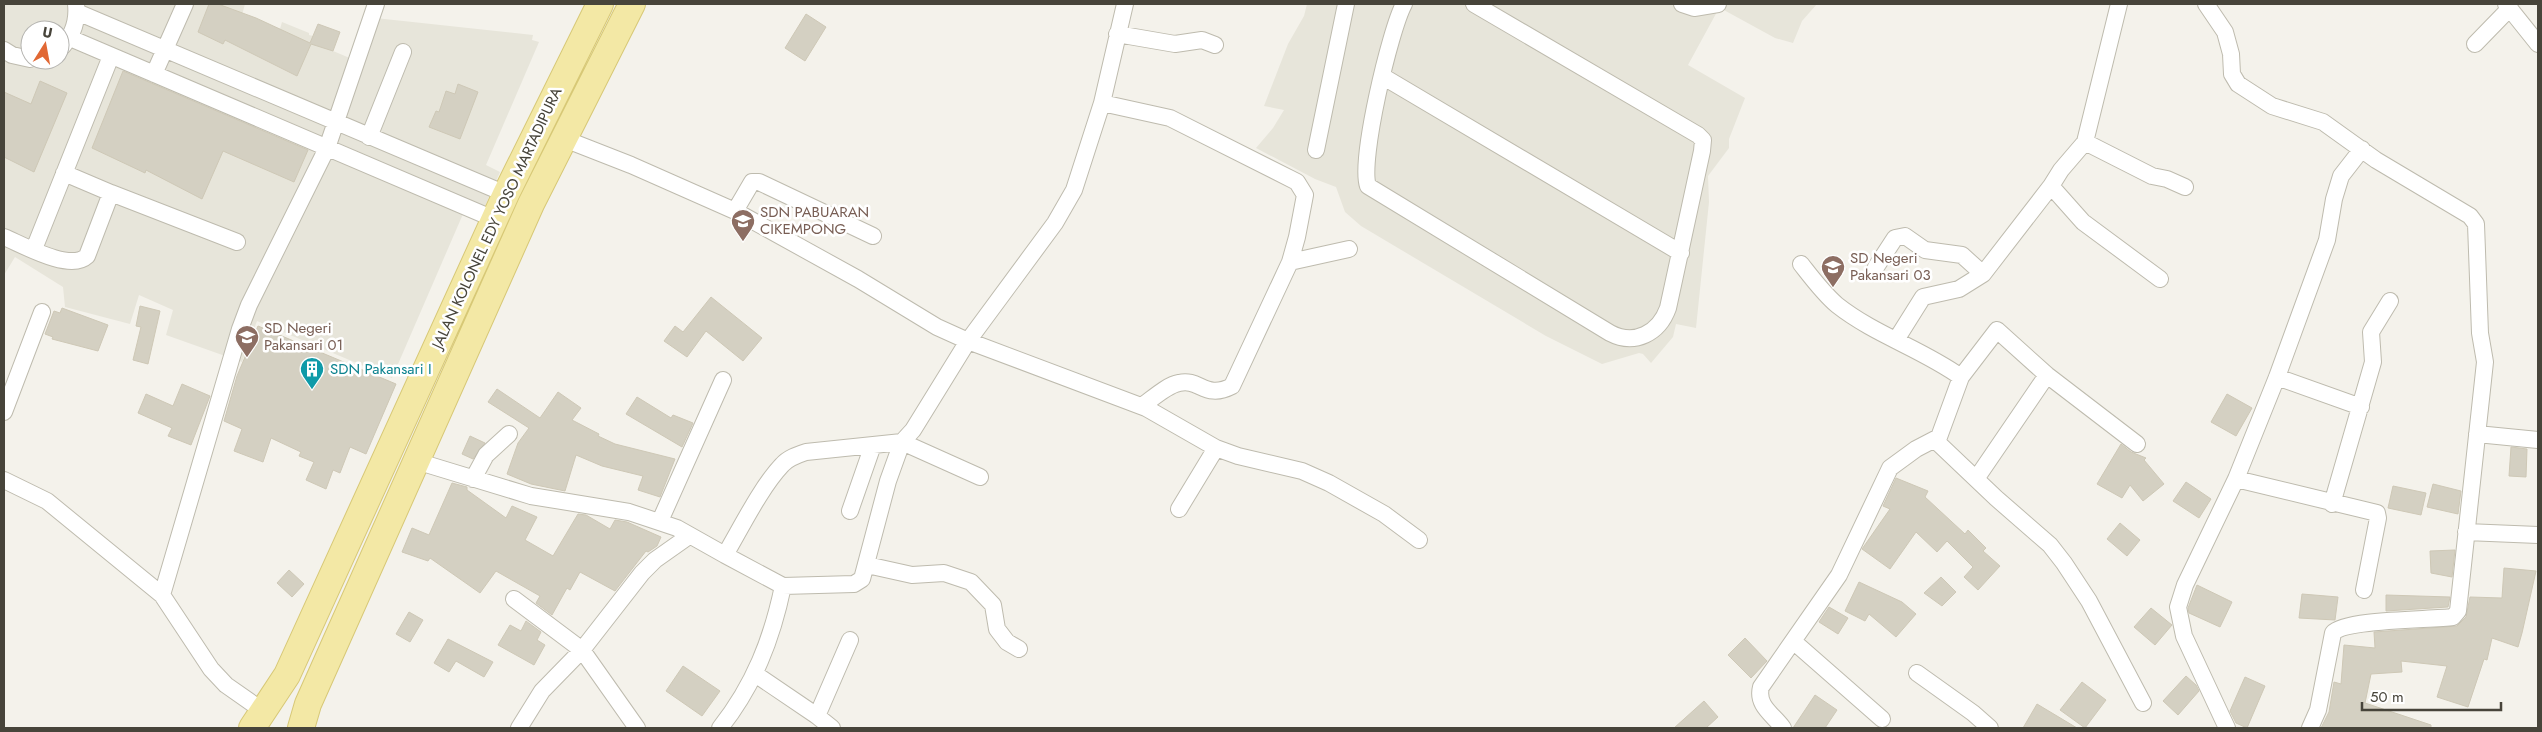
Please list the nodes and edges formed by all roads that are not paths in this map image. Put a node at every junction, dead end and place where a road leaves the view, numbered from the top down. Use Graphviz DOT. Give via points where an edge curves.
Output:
graph roads {
  1 [pos="185,4"];
  2 [pos="376,4"];
  3 [pos="600,4"];
  4 [pos="632,4"];
  5 [pos="1125,4"];
  6 [pos="1346,4"];
  7 [pos="1404,4"];
  8 [pos="1474,4"];
  9 [pos="1682,4"];
  10 [pos="1718,4"];
  11 [pos="2119,4"];
  12 [pos="2206,4"];
  13 [pos="2508,6"];
  14 [pos="76,8"];
  15 [pos="70,34"];
  16 [pos="1116,34"];
  17 [pos="70,44"];
  18 [pos="2475,44"];
  19 [pos="2538,44"];
  20 [pos="1215,45"];
  21 [pos="166,49"];
  22 [pos="4,50"];
  23 [pos="403,52"];
  24 [pos="111,56"];
  25 [pos="20,57"];
  26 [pos="154,74"];
  27 [pos="1382,76"];
  28 [pos="1102,103"];
  29 [pos="336,124"];
  30 [pos="369,138"];
  31 [pos="562,138"];
  32 [pos="2085,142"];
  33 [pos="327,148"];
  34 [pos="2362,149"];
  35 [pos="1316,150"];
  36 [pos="64,173"];
  37 [pos="2051,186"];
  38 [pos="2185,187"];
  39 [pos="111,193"];
  40 [pos="506,194"];
  41 [pos="531,204"];
  42 [pos="735,211"];
  43 [pos="494,219"];
  44 [pos="520,230"];
  45 [pos="873,236"];
  46 [pos="4,237"];
  47 [pos="237,242"];
  48 [pos="1348,248"];
  49 [pos="34,249"];
  50 [pos="1681,253"];
  51 [pos="1290,262"];
  52 [pos="1801,264"];
  53 [pos="1876,267"];
  54 [pos="1983,274"];
  55 [pos="2160,279"];
  56 [pos="2390,301"];
  57 [pos="42,312"];
  58 [pos="1896,340"];
  59 [pos="968,341"];
  60 [pos="2047,375"];
  61 [pos="1961,377"];
  62 [pos="2277,377"];
  63 [pos="723,380"];
  64 [pos="1142,406"];
  65 [pos="2361,407"];
  66 [pos="4,412"];
  67 [pos="509,434"];
  68 [pos="2477,434"];
  69 [pos="1936,440"];
  70 [pos="2538,440"];
  71 [pos="902,442"];
  72 [pos="2137,444"];
  73 [pos="873,445"];
  74 [pos="1216,448"];
  75 [pos="416,461"];
  76 [pos="980,477"];
  77 [pos="472,479"];
  78 [pos="1976,479"];
  79 [pos="2236,479"];
  80 [pos="4,480"];
  81 [pos="2332,504"];
  82 [pos="1179,509"];
  83 [pos="850,511"];
  84 [pos="660,521"];
  85 [pos="2466,532"];
  86 [pos="2538,534"];
  87 [pos="689,536"];
  88 [pos="1419,540"];
  89 [pos="725,555"];
  90 [pos="867,565"];
  91 [pos="784,586"];
  92 [pos="2364,590"];
  93 [pos="162,595"];
  94 [pos="514,599"];
  95 [pos="850,640"];
  96 [pos="1794,641"];
  97 [pos="1019,649"];
  98 [pos="582,650"];
  99 [pos="1916,673"];
  100 [pos="755,674"];
  101 [pos="2142,703"];
  102 [pos="817,716"];
  103 [pos="1882,719"];
  104 [pos="258,720"];
  105 [pos="301,728"];
  106 [pos="519,728"];
  107 [pos="637,728"];
  108 [pos="720,728"];
  109 [pos="832,728"];
  110 [pos="1784,728"];
  111 [pos="1990,728"];
  112 [pos="2226,728"];
  113 [pos="2310,728"];
  1 -- 21 [label="street"];
  2 -- 29 [label="street"];
  3 -- 40 [label="main road, JALAN KOLONEL EDY YOSO MARTADIPURA"];
  4 -- 31 [label="main road, JALAN KOLONEL EDY YOSO MARTADIPURA"];
  5 -- 16 [label="street"];
  6 -- 35 [label="street"];
  7 -- 27 [label="street"];
  8 -- 50 [label="street" via="1701,138 1702,151"];
  9 -- 10 [label="street" via="1694,8"];
  11 -- 32 [label="street"];
  12 -- 34 [label="street" via="2225,32 2232,74 2238,84 2272,106 2323,122"];
  13 -- 18 [label="street"];
  13 -- 19 [label="street"];
  14 -- 15 [label="street" via="75,26"];
  14 -- 21 [label="street"];
  16 -- 20 [label="street" via="1175,44 1202,40"];
  16 -- 28 [label="street"];
  17 -- 24 [label="street"];
  21 -- 26 [label="street"];
  21 -- 29 [label="street"];
  22 -- 25 [label="street"];
  23 -- 30 [label="street"];
  24 -- 26 [label="street"];
  24 -- 36 [label="street"];
  26 -- 33 [label="street"];
  27 -- 50 [label="street"];
  27 -- 50 [label="street" via="1370,141 1368,186 1602,328 1618,337 1638,338 1661,324"];
  28 -- 51 [label="street" via="1177,121 1297,182 1305,195"];
  28 -- 59 [label="street" via="1074,190 1055,223"];
  29 -- 30 [label="street"];
  29 -- 33 [label="street"];
  30 -- 40 [label="street"];
  31 -- 41 [label="main road, JALAN KOLONEL EDY YOSO MARTADIPURA"];
  31 -- 42 [label="street"];
  32 -- 37 [label="street"];
  32 -- 38 [label="street" via="2152,176"];
  33 -- 43 [label="street"];
  33 -- 93 [label="street" via="240,329"];
  34 -- 62 [label="street" via="2341,176 2327,240"];
  34 -- 68 [label="street" via="2470,216 2476,224 2480,333 2485,362"];
  36 -- 39 [label="street"];
  36 -- 49 [label="street"];
  37 -- 54 [label="street"];
  37 -- 55 [label="street" via="2083,222"];
  39 -- 47 [label="street"];
  39 -- 49 [label="street" via="87,256 82,260 65,262"];
  40 -- 41 [label="main road"];
  40 -- 43 [label="main road, JALAN KOLONEL EDY YOSO MARTADIPURA"];
  41 -- 44 [label="main road, JALAN KOLONEL EDY YOSO MARTADIPURA"];
  42 -- 45 [label="street" via="752,182 759,182"];
  42 -- 59 [label="street" via="937,327"];
  43 -- 44 [label="main road"];
  43 -- 104 [label="main road, JALAN KOLONEL EDY YOSO MARTADIPURA" via="287,675"];
  44 -- 75 [label="main road, JALAN KOLONEL EDY YOSO MARTADIPURA"];
  46 -- 49 [label="street"];
  48 -- 51 [label="street"];
  51 -- 64 [label="street" via="1232,386 1218,392 1176,383"];
  52 -- 58 [label="street" via="1838,306"];
  53 -- 54 [label="street" via="1895,238 1905,236 1925,250 1962,255"];
  54 -- 58 [label="street" via="1959,289 1923,297"];
  56 -- 65 [label="street" via="2371,332 2373,362"];
  57 -- 66 [label="street"];
  58 -- 61 [label="street" via="1941,362"];
  59 -- 64 [label="street"];
  59 -- 71 [label="street" via="913,430"];
  60 -- 61 [label="street" via="1997,330"];
  60 -- 72 [label="street"];
  60 -- 78 [label="street"];
  61 -- 69 [label="street"];
  62 -- 65 [label="street"];
  62 -- 79 [label="street"];
  63 -- 84 [label="street"];
  64 -- 74 [label="street"];
  65 -- 81 [label="street"];
  67 -- 77 [label="street" via="486,455"];
  68 -- 70 [label="street"];
  68 -- 85 [label="street"];
  69 -- 78 [label="street"];
  69 -- 96 [label="street" via="1916,449 1890,468 1839,575"];
  71 -- 73 [label="street"];
  71 -- 76 [label="street"];
  71 -- 90 [label="street" via="888,481"];
  73 -- 83 [label="street"];
  73 -- 89 [label="street" via="806,452 783,464"];
  74 -- 82 [label="street"];
  74 -- 88 [label="street" via="1308,474 1384,514"];
  75 -- 77 [label="street"];
  75 -- 105 [label="main road, JALAN KOLONEL EDY YOSO MARTADIPURA" via="308,704"];
  77 -- 84 [label="street" via="531,496 612,507"];
  78 -- 101 [label="street" via="2050,545 2064,563 2089,601"];
  79 -- 81 [label="street"];
  79 -- 112 [label="street" via="2178,606 2184,636"];
  80 -- 93 [label="street" via="32,492 53,506"];
  81 -- 92 [label="street" via="2377,513"];
  84 -- 87 [label="street"];
  85 -- 86 [label="street"];
  85 -- 113 [label="street" via="2456,614 2441,619 2361,624 2336,629 2332,633 2318,710"];
  87 -- 89 [label="street"];
  87 -- 98 [label="street" via="655,560"];
  89 -- 91 [label="street"];
  90 -- 91 [label="street" via="862,579 854,584"];
  90 -- 97 [label="street" via="912,575 944,573 971,582 993,606 997,629 1007,642"];
  91 -- 100 [label="street" via="767,647"];
  93 -- 104 [label="street" via="211,669"];
  94 -- 98 [label="street"];
  95 -- 102 [label="street"];
  96 -- 103 [label="street"];
  96 -- 110 [label="street" via="1760,690 1765,709"];
  98 -- 106 [label="street" via="542,691"];
  98 -- 107 [label="street"];
  99 -- 111 [label="street"];
  100 -- 102 [label="street"];
  100 -- 108 [label="street"];
  102 -- 109 [label="street"];
}
